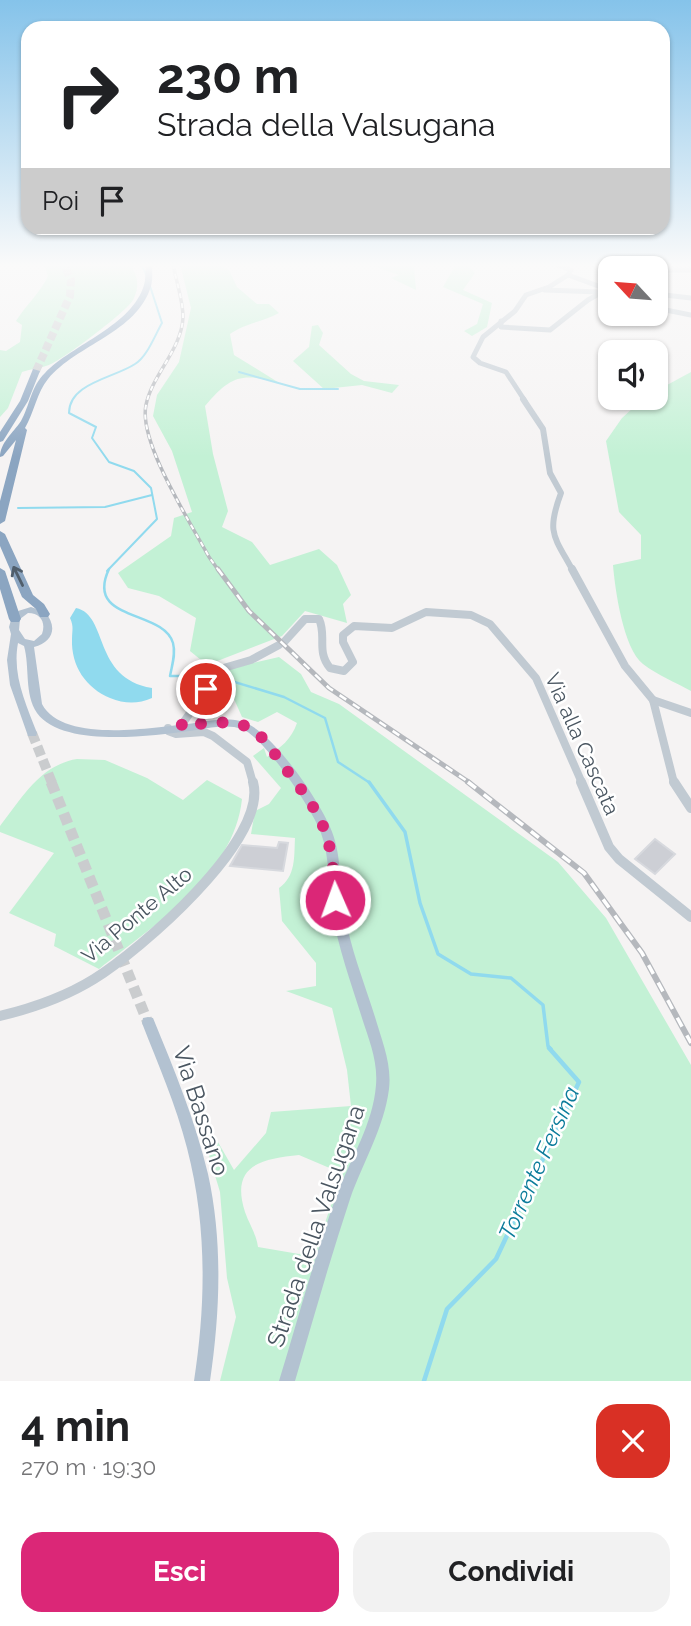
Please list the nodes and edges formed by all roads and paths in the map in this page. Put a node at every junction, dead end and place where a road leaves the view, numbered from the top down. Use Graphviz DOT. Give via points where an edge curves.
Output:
graph roads {
  1 [pos="111,328"];
  2 [pos="493,328"];
  3 [pos="503,328"];
  4 [pos="528,328"];
  5 [pos="534,328"];
  6 [pos="552,328"];
  7 [pos="37,371"];
  8 [pos="22,415"];
  9 [pos="0,429"];
  10 [pos="0,439"];
  11 [pos="0,454"];
  12 [pos="0,521"];
  13 [pos="0,534"];
  14 [pos="0,571"];
  15 [pos="44,614"];
  16 [pos="15,619"];
  17 [pos="15,634"];
  18 [pos="43,638"];
  19 [pos="27,643"];
  20 [pos="34,659"];
  21 [pos="11,667"];
  22 [pos="653,700"];
  23 [pos="691,713"];
  24 [pos="181,726"];
  25 [pos="168,728"];
  26 [pos="32,733"];
  27 [pos="691,808"];
  28 [pos="691,917"];
  29 [pos="0,1016"];
  30 [pos="148,1023"];
  31 [pos="202,1381"];
  32 [pos="287,1381"];
  1 -- 8 [label="highway" via="45,377"];
  2 -- 22 [label="street" via="476,345 474,357 506,372 543,429 550,473 561,493 552,532 625,666"];
  3 -- 4 [label="street"];
  5 -- 6 [label="street"];
  7 -- 8 [label="highway"];
  8 -- 9 [label="highway" via="10,417"];
  8 -- 10 [label="highway"];
  8 -- 11 [label="highway"];
  8 -- 12 [label="highway"];
  15 -- 13 [label="highway, one-way" via="28,597"];
  14 -- 16 [label="highway"];
  15 -- 16 [label="main road" via="32,609"];
  15 -- 18 [label="main road, Strada della Valsugana" via="49,628"];
  16 -- 17 [label="main road"];
  17 -- 19 [label="main road, Strada della Valsugana"];
  17 -- 21 [label="main road"];
  18 -- 19 [label="main road"];
  18 -- 20 [label="main road, Strada della Valsugana"];
  19 -- 20 [label="main road, Strada della Valsugana"];
  19 -- 21 [label="main road"];
  20 -- 25 [label="main road, Strada della Valsugana" via="38,706 59,725 96,733"];
  21 -- 26 [label="main road"];
  22 -- 23 [label="street"];
  22 -- 27 [label="street" via="675,787"];
  24 -- 25 [label="main road, Strada della Valsugana"];
  24 -- 28 [label="street, Via alla Cascata" via="217,672 278,645 306,619 319,619 323,627 321,655 330,668 344,671 352,666 353,658 343,635 354,626 392,628 426,612 471,615 490,624 546,695 609,847"];
  24 -- 32 [label="main road, Strada della Valsugana" via="228,723 249,728 263,739 314,806 327,832 341,926 383,1065 381,1109 350,1180"];
  25 -- 29 [label="street, Via Ponte Alto" via="174,734 207,732 248,765 253,784 250,813 237,837 203,887 96,978 56,999"];
  30 -- 31 [label="main road, Via Bassano" via="184,1116 202,1181 211,1266"];
}
